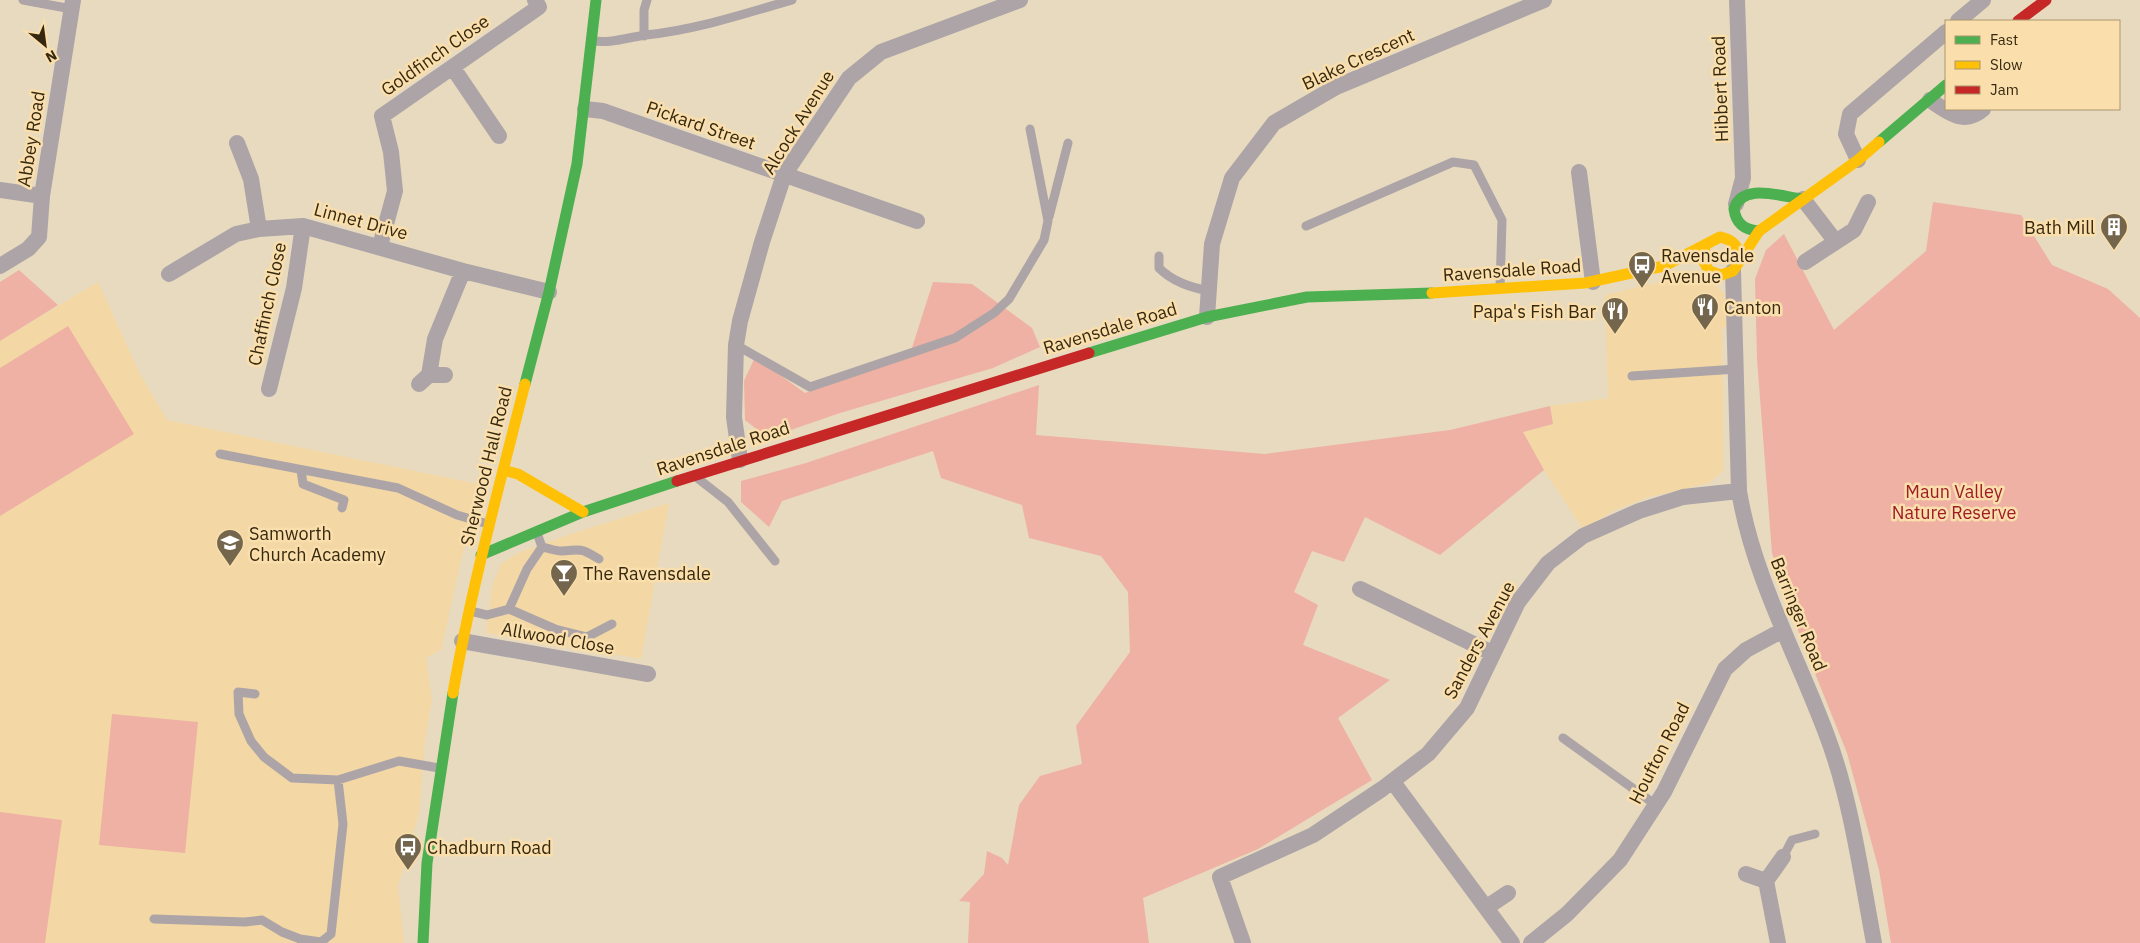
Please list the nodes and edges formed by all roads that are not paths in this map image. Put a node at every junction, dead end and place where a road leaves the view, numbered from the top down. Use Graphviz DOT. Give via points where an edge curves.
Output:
graph roads {
  1 [pos="23,0"];
  2 [pos="535,0"];
  3 [pos="599,0"];
  4 [pos="647,0"];
  5 [pos="792,0"];
  6 [pos="1020,0"];
  7 [pos="1544,0"];
  8 [pos="1737,0"];
  9 [pos="1984,0"];
  10 [pos="2046,0"];
  11 [pos="72,5"];
  12 [pos="1959,20"];
  13 [pos="2019,20"];
  14 [pos="1945,33"];
  15 [pos="644,36"];
  16 [pos="592,41"];
  17 [pos="453,68"];
  18 [pos="1945,86"];
  19 [pos="1930,100"];
  20 [pos="585,109"];
  21 [pos="1983,110"];
  22 [pos="1030,129"];
  23 [pos="499,136"];
  24 [pos="1068,142"];
  25 [pos="237,143"];
  26 [pos="1858,160"];
  27 [pos="1579,172"];
  28 [pos="784,175"];
  29 [pos="1743,178"];
  30 [pos="0,190"];
  31 [pos="1758,194"];
  32 [pos="42,196"];
  33 [pos="1803,199"];
  34 [pos="1868,202"];
  35 [pos="1735,211"];
  36 [pos="917,221"];
  37 [pos="1048,221"];
  38 [pos="1769,223"];
  39 [pos="303,226"];
  40 [pos="1306,226"];
  41 [pos="260,229"];
  42 [pos="1759,230"];
  43 [pos="1720,237"];
  44 [pos="1836,242"];
  45 [pos="380,246"];
  46 [pos="1705,247"];
  47 [pos="1159,256"];
  48 [pos="1805,262"];
  49 [pos="0,266"];
  50 [pos="1664,266"];
  51 [pos="1736,266"];
  52 [pos="1710,270"];
  53 [pos="463,271"];
  54 [pos="170,274"];
  55 [pos="1593,282"];
  56 [pos="1500,290"];
  57 [pos="1209,291"];
  58 [pos="549,292"];
  59 [pos="1734,292"];
  60 [pos="1207,317"];
  61 [pos="736,345"];
  62 [pos="1737,369"];
  63 [pos="1632,376"];
  64 [pos="431,378"];
  65 [pos="269,389"];
  66 [pos="220,454"];
  67 [pos="740,460"];
  68 [pos="300,470"];
  69 [pos="502,470"];
  70 [pos="694,476"];
  71 [pos="1739,491"];
  72 [pos="342,508"];
  73 [pos="583,512"];
  74 [pos="488,524"];
  75 [pos="536,531"];
  76 [pos="523,537"];
  77 [pos="542,547"];
  78 [pos="481,555"];
  79 [pos="599,559"];
  80 [pos="775,561"];
  81 [pos="1360,589"];
  82 [pos="509,609"];
  83 [pos="470,611"];
  84 [pos="612,624"];
  85 [pos="1783,630"];
  86 [pos="462,642"];
  87 [pos="1492,653"];
  88 [pos="648,674"];
  89 [pos="255,694"];
  90 [pos="1563,738"];
  91 [pos="440,769"];
  92 [pos="338,780"];
  93 [pos="1393,782"];
  94 [pos="1656,805"];
  95 [pos="1816,834"];
  96 [pos="1783,857"];
  97 [pos="1746,874"];
  98 [pos="1766,881"];
  99 [pos="1508,893"];
  100 [pos="1487,907"];
  101 [pos="154,918"];
  102 [pos="423,943"];
  103 [pos="1243,943"];
  104 [pos="1512,943"];
  105 [pos="1531,943"];
  106 [pos="1778,943"];
  107 [pos="1874,943"];
  1 -- 11 [label="lane"];
  2 -- 17 [label="street, Goldfinch Close" via="540,8"];
  3 -- 16 [label="main road, Sherwood Hall Road"];
  4 -- 15 [label="lane"];
  5 -- 15 [label="lane" via="728,19"];
  6 -- 28 [label="street, Alcock Avenue" via="881,52 848,78"];
  7 -- 57 [label="street, Blake Crescent" via="1336,87 1274,123 1232,178 1212,244"];
  8 -- 29 [label="street, Hibbert Road"];
  9 -- 12 [label="street"];
  10 -- 13 [label="main road"];
  11 -- 32 [label="street, Abbey Road"];
  14 -- 26 [label="street" via="1850,114 1846,134"];
  15 -- 16 [label="lane" via="611,43"];
  16 -- 20 [label="main road, Sherwood Hall Road"];
  17 -- 23 [label="street"];
  17 -- 45 [label="street, Goldfinch Close" via="382,116 391,152 395,191"];
  18 -- 19 [label="main road"];
  19 -- 21 [label="street" via="1953,116 1976,116"];
  19 -- 26 [label="main road"];
  20 -- 28 [label="street, Pickard Street" via="603,111"];
  20 -- 58 [label="main road, Sherwood Hall Road" via="577,164"];
  22 -- 37 [label="lane"];
  24 -- 37 [label="lane"];
  25 -- 41 [label="street" via="251,179"];
  26 -- 33 [label="main road"];
  27 -- 55 [label="street"];
  28 -- 36 [label="street, Pickard Street"];
  28 -- 61 [label="street, Alcock Avenue" via="740,321"];
  29 -- 31 [label="street"];
  29 -- 35 [label="street, Hibbert Road"];
  30 -- 32 [label="street"];
  31 -- 33 [label="main road"];
  31 -- 35 [label="main road, Ravensdale Road" via="1743,196"];
  31 -- 38 [label="main road" via="1771,207"];
  32 -- 49 [label="street, Abbey Road" via="39,237"];
  33 -- 38 [label="main road"];
  33 -- 44 [label="street"];
  34 -- 44 [label="street" via="1854,230"];
  35 -- 42 [label="main road" via="1741,227"];
  35 -- 43 [label="main road, Ravensdale Road"];
  37 -- 61 [label="lane" via="1044,240 1009,299 994,313 955,338 810,387"];
  38 -- 42 [label="main road"];
  39 -- 41 [label="street, Linnet Drive"];
  39 -- 45 [label="street, Linnet Drive"];
  39 -- 65 [label="street, Chaffinch Close" via="294,288"];
  40 -- 56 [label="lane" via="1453,162 1474,165 1502,220"];
  41 -- 54 [label="street, Linnet Drive" via="236,234"];
  42 -- 51 [label="main road"];
  43 -- 46 [label="main road, Ravensdale Road"];
  43 -- 51 [label="main road" via="1731,240 1739,249"];
  44 -- 48 [label="street"];
  45 -- 53 [label="street, Linnet Drive"];
  46 -- 50 [label="main road, Ravensdale Road"];
  46 -- 52 [label="main road" via="1702,253"];
  47 -- 57 [label="lane" via="1159,268 1164,273 1186,286"];
  50 -- 52 [label="main road, Ravensdale Road"];
  50 -- 55 [label="main road, Ravensdale Road"];
  51 -- 52 [label="main road, Ravensdale Road" via="1721,275"];
  51 -- 59 [label="street, Barringer Road"];
  52 -- 59 [label="street"];
  53 -- 58 [label="street, Linnet Drive"];
  53 -- 64 [label="street" via="435,339"];
  55 -- 56 [label="main road, Ravensdale Road"];
  56 -- 60 [label="main road, Ravensdale Road" via="1307,297"];
  57 -- 60 [label="street, Blake Crescent"];
  58 -- 69 [label="main road, Sherwood Hall Road"];
  59 -- 62 [label="street, Barringer Road"];
  60 -- 67 [label="main road, Ravensdale Road"];
  61 -- 67 [label="street, Alcock Avenue" via="734,417"];
  62 -- 63 [label="lane"];
  62 -- 71 [label="street, Barringer Road"];
  66 -- 68 [label="lane"];
  67 -- 70 [label="main road, Ravensdale Road"];
  68 -- 72 [label="lane" via="303,484 344,500"];
  68 -- 74 [label="lane" via="398,488 457,516"];
  69 -- 73 [label="main road" via="518,474"];
  69 -- 74 [label="main road, Sherwood Hall Road"];
  70 -- 73 [label="main road, Ravensdale Road"];
  70 -- 80 [label="lane" via="728,502"];
  71 -- 85 [label="street, Barringer Road" via="1743,518"];
  71 -- 87 [label="street, Sanders Avenue" via="1683,497 1639,510 1583,536 1548,563 1518,602"];
  73 -- 75 [label="main road, Ravensdale Road"];
  74 -- 76 [label="main road"];
  74 -- 78 [label="main road, Sherwood Hall Road"];
  75 -- 76 [label="main road, Ravensdale Road"];
  75 -- 77 [label="lane"];
  76 -- 78 [label="main road, Ravensdale Road"];
  77 -- 79 [label="lane" via="560,551 585,550"];
  77 -- 82 [label="lane" via="527,569"];
  78 -- 83 [label="main road, Sherwood Hall Road"];
  81 -- 87 [label="street"];
  82 -- 83 [label="lane" via="487,615"];
  82 -- 84 [label="lane" via="554,629 587,637"];
  83 -- 86 [label="main road, Sherwood Hall Road"];
  85 -- 94 [label="street, Houfton Road" via="1746,650 1725,669"];
  85 -- 107 [label="street, Barringer Road" via="1827,734 1841,783"];
  86 -- 88 [label="street, Allwood Close"];
  86 -- 91 [label="main road, Sherwood Hall Road"];
  87 -- 93 [label="street, Sanders Avenue" via="1467,708 1428,754"];
  89 -- 92 [label="lane" via="238,692 238,714 251,741 264,757 292,778"];
  90 -- 94 [label="lane"];
  91 -- 92 [label="lane" via="399,761"];
  91 -- 102 [label="main road, Sherwood Hall Road" via="427,863"];
  92 -- 101 [label="lane" via="343,824 331,934 321,942 300,939 262,920"];
  93 -- 100 [label="street"];
  93 -- 103 [label="street, Sanders Avenue" via="1313,835 1220,877"];
  94 -- 105 [label="street, Houfton Road" via="1620,860 1567,914"];
  95 -- 96 [label="lane" via="1792,840"];
  96 -- 98 [label="street"];
  97 -- 98 [label="street"];
  98 -- 106 [label="street"];
  99 -- 100 [label="street"];
  100 -- 104 [label="street"];
}
